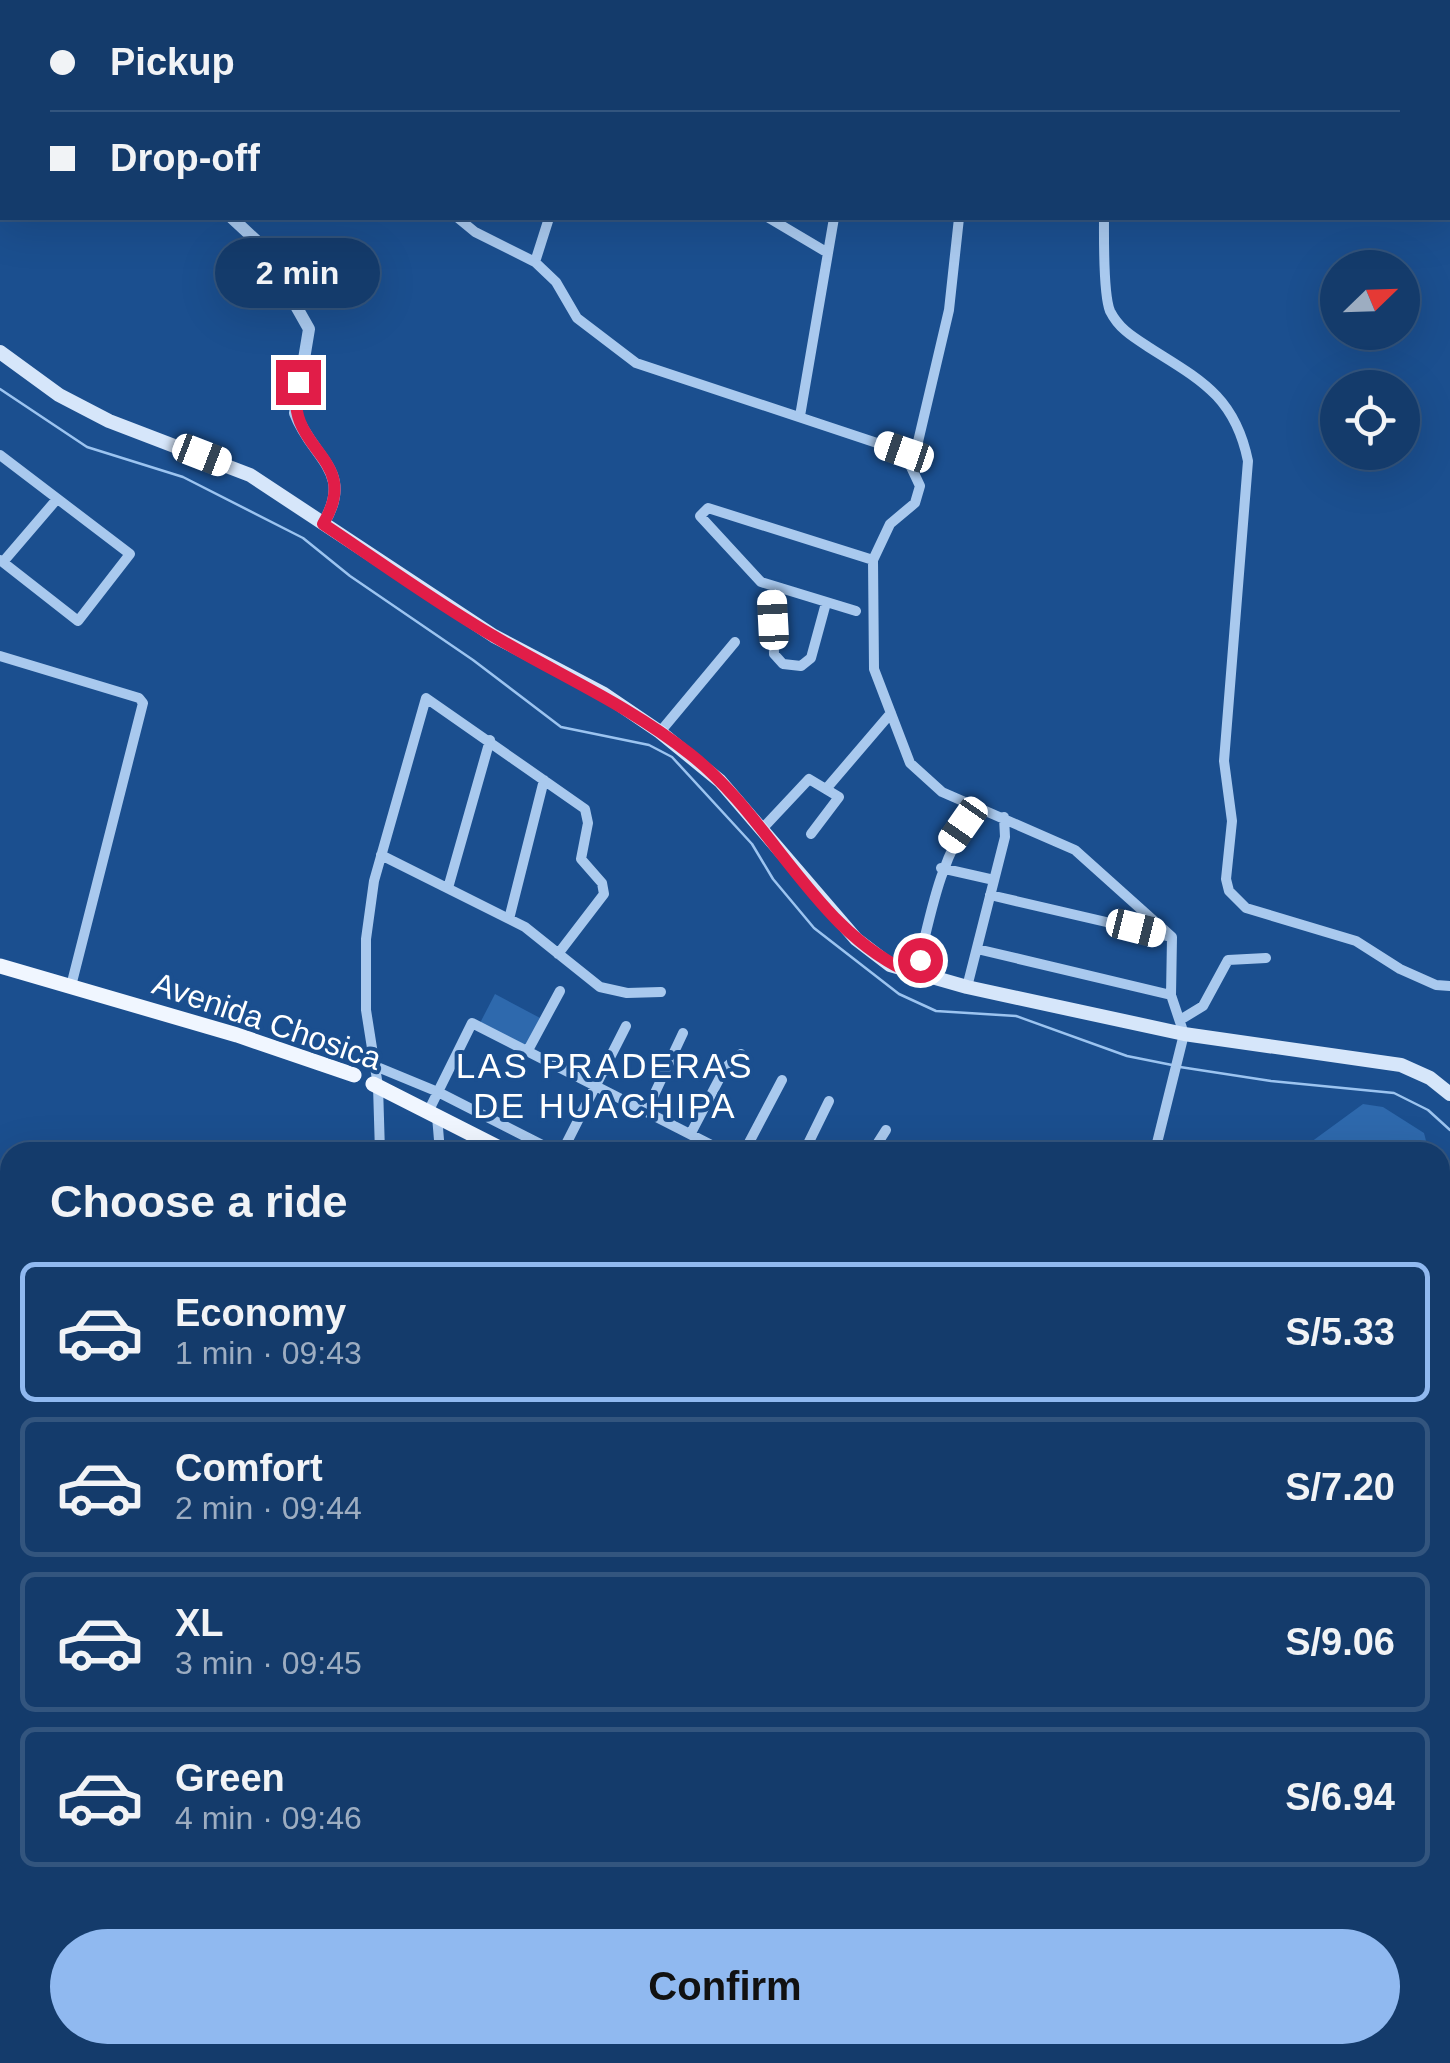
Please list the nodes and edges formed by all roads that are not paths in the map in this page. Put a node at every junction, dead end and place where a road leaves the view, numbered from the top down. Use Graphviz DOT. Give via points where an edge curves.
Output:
graph roads {
  1 [pos="234,220"];
  2 [pos="460,220"];
  3 [pos="548,220"];
  4 [pos="772,220"];
  5 [pos="834,220"];
  6 [pos="959,220"];
  7 [pos="1104,220"];
  8 [pos="828,253"];
  9 [pos="535,262"];
  10 [pos="0,352"];
  11 [pos="800,416"];
  12 [pos="0,455"];
  13 [pos="913,463"];
  14 [pos="57,499"];
  15 [pos="323,524"];
  16 [pos="873,560"];
  17 [pos="1,561"];
  18 [pos="772,586"];
  19 [pos="826,602"];
  20 [pos="856,611"];
  21 [pos="734,642"];
  22 [pos="0,656"];
  23 [pos="891,714"];
  24 [pos="660,732"];
  25 [pos="490,740"];
  26 [pos="544,780"];
  27 [pos="826,789"];
  28 [pos="976,807"];
  29 [pos="1004,818"];
  30 [pos="762,829"];
  31 [pos="811,834"];
  32 [pos="381,855"];
  33 [pos="941,868"];
  34 [pos="994,880"];
  35 [pos="448,888"];
  36 [pos="990,894"];
  37 [pos="508,919"];
  38 [pos="1172,937"];
  39 [pos="977,949"];
  40 [pos="558,954"];
  41 [pos="1266,958"];
  42 [pos="0,966"];
  43 [pos="916,975"];
  44 [pos="71,986"];
  45 [pos="1450,986"];
  46 [pos="967,987"];
  47 [pos="560,991"];
  48 [pos="662,992"];
  49 [pos="1170,995"];
  50 [pos="626,1026"];
  51 [pos="1182,1027"];
  52 [pos="683,1033"];
  53 [pos="528,1052"];
  54 [pos="741,1054"];
  55 [pos="374,1066"];
  56 [pos="354,1075"];
  57 [pos="782,1080"];
  58 [pos="375,1085"];
  59 [pos="596,1087"];
  60 [pos="438,1092"];
  61 [pos="1450,1094"];
  62 [pos="828,1102"];
  63 [pos="646,1112"];
  64 [pos="432,1114"];
  65 [pos="886,1130"];
  66 [pos="691,1134"];
  67 [pos="379,1142"];
  68 [pos="438,1142"];
  69 [pos="487,1142"];
  70 [pos="539,1142"];
  71 [pos="565,1142"];
  72 [pos="701,1142"];
  73 [pos="749,1142"];
  74 [pos="809,1142"];
  75 [pos="878,1142"];
  76 [pos="1160,1142"];
  1 -- 15 [label="street" via="262,246 309,329 295,413 334,474 337,501"];
  2 -- 9 [label="street"];
  3 -- 9 [label="street"];
  4 -- 8 [label="street"];
  5 -- 8 [label="street"];
  6 -- 13 [label="street" via="949,310"];
  7 -- 45 [label="street" via="1104,292 1111,312 1123,331 1219,394 1248,461 1224,761 1232,821 1230,891 1246,908 1356,942 1400,969"];
  8 -- 11 [label="street"];
  9 -- 11 [label="street" via="577,318 636,364"];
  10 -- 15 [label="main road" via="59,396 231,466"];
  11 -- 13 [label="street" via="904,452"];
  12 -- 14 [label="street"];
  13 -- 16 [label="street" via="920,486 915,503 890,524"];
  14 -- 17 [label="street"];
  14 -- 17 [label="street" via="130,554 78,621"];
  15 -- 24 [label="main road" via="494,636"];
  16 -- 18 [label="street" via="702,511 703,523"];
  16 -- 23 [label="street" via="874,669"];
  18 -- 19 [label="street"];
  18 -- 19 [label="street" via="774,654 782,664 800,666 811,658"];
  19 -- 20 [label="street"];
  21 -- 24 [label="street"];
  22 -- 44 [label="street" via="142,703"];
  23 -- 27 [label="street"];
  23 -- 28 [label="street" via="917,774"];
  24 -- 30 [label="main road" via="694,756"];
  25 -- 26 [label="street"];
  25 -- 32 [label="street" via="431,699 422,700"];
  25 -- 35 [label="street"];
  26 -- 37 [label="street"];
  26 -- 40 [label="street" via="585,809 581,860 604,894"];
  27 -- 30 [label="street" via="809,779"];
  27 -- 31 [label="street" via="839,797"];
  28 -- 29 [label="street"];
  28 -- 33 [label="street"];
  29 -- 34 [label="street"];
  29 -- 38 [label="street" via="1075,850"];
  30 -- 43 [label="main road" via="856,940"];
  32 -- 35 [label="street"];
  32 -- 55 [label="street" via="366,940"];
  33 -- 34 [label="street"];
  33 -- 43 [label="street"];
  34 -- 36 [label="street"];
  35 -- 37 [label="street"];
  36 -- 38 [label="street"];
  36 -- 39 [label="street"];
  37 -- 40 [label="street"];
  38 -- 49 [label="street"];
  39 -- 46 [label="street"];
  39 -- 49 [label="street"];
  40 -- 48 [label="street" via="600,987"];
  41 -- 51 [label="street" via="1228,960 1203,1006"];
  42 -- 44 [label="main road, Avenida Chosica"];
  43 -- 46 [label="main road"];
  44 -- 56 [label="main road, Avenida Chosica"];
  46 -- 51 [label="main road"];
  47 -- 53 [label="street"];
  49 -- 51 [label="street"];
  50 -- 59 [label="street"];
  51 -- 61 [label="main road" via="1401,1065"];
  51 -- 76 [label="street"];
  52 -- 63 [label="street"];
  53 -- 59 [label="street"];
  53 -- 60 [label="street" via="472,1023"];
  54 -- 66 [label="street" via="725,1068"];
  55 -- 58 [label="street"];
  55 -- 60 [label="street"];
  56 -- 58 [label="main road, Avenida Chosica"];
  57 -- 73 [label="street"];
  58 -- 64 [label="main road, Avenida Chosica"];
  58 -- 67 [label="street"];
  59 -- 63 [label="street"];
  59 -- 71 [label="street"];
  60 -- 64 [label="street"];
  60 -- 70 [label="street"];
  62 -- 74 [label="street"];
  63 -- 66 [label="street"];
  64 -- 68 [label="street"];
  64 -- 69 [label="main road, Avenida Chosica"];
  65 -- 75 [label="street"];
  66 -- 72 [label="street"];
}
